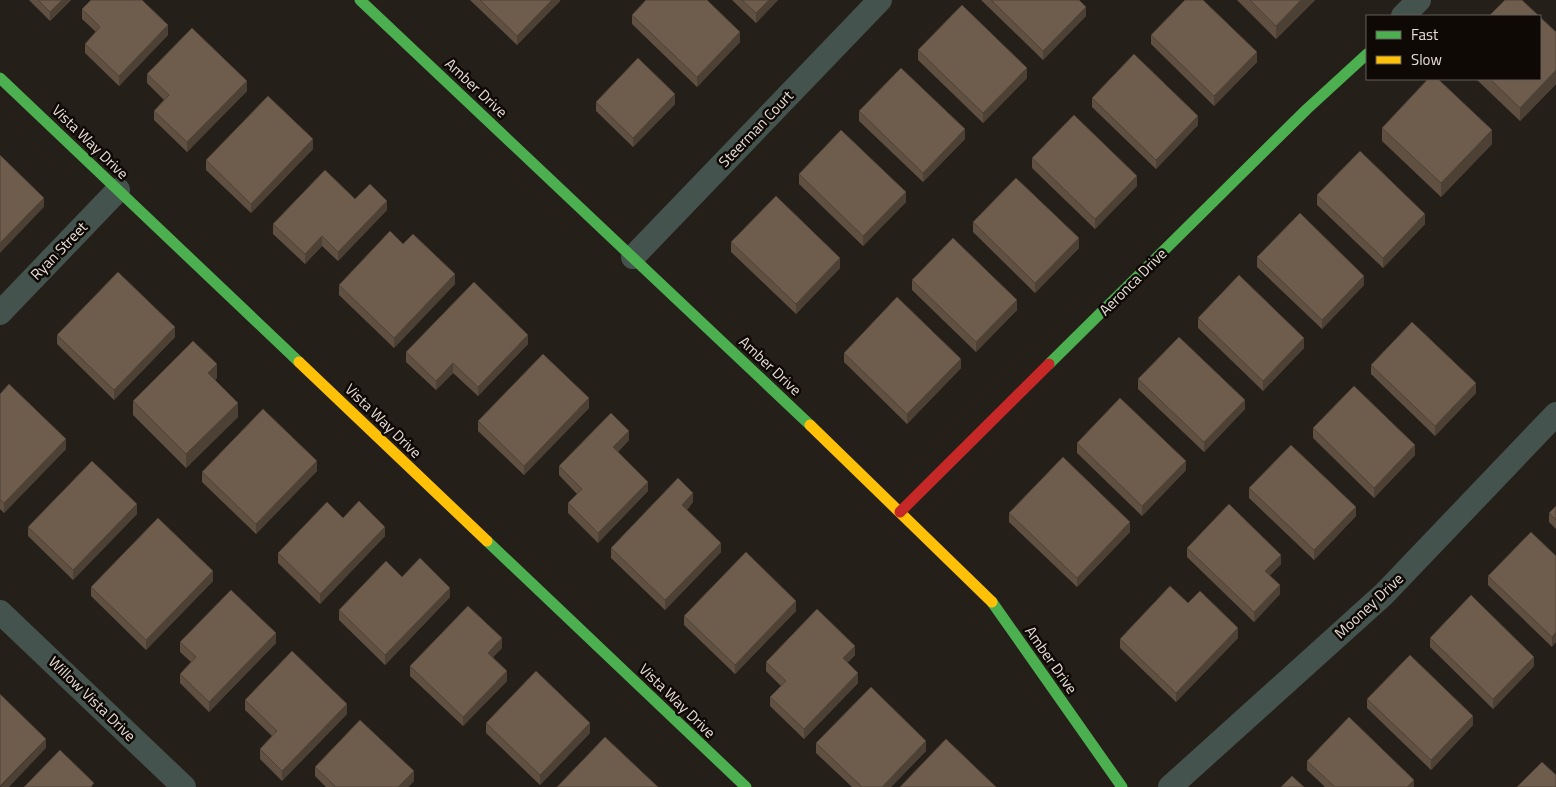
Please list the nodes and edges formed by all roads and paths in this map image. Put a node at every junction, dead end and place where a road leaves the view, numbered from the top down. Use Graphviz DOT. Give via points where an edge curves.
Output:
graph roads {
  1 [pos="360,0"];
  2 [pos="880,0"];
  3 [pos="1419,0"];
  4 [pos="1404,15"];
  5 [pos="1366,55"];
  6 [pos="0,78"];
  7 [pos="118,190"];
  8 [pos="633,257"];
  9 [pos="0,313"];
  10 [pos="1556,414"];
  11 [pos="900,512"];
  12 [pos="0,612"];
  13 [pos="184,787"];
  14 [pos="746,787"];
  15 [pos="1122,787"];
  16 [pos="1170,787"];
  1 -- 8 [label="street, Amber Drive"];
  2 -- 8 [label="street, Steerman Court"];
  3 -- 4 [label="street"];
  5 -- 11 [label="street, Aeronca Drive" via="1307,109"];
  6 -- 7 [label="street, Vista Way Drive"];
  7 -- 9 [label="street, Ryan Street"];
  7 -- 14 [label="street, Vista Way Drive"];
  8 -- 11 [label="street, Amber Drive"];
  10 -- 16 [label="street, Mooney Drive" via="1384,594"];
  11 -- 15 [label="street, Amber Drive" via="990,599"];
  12 -- 13 [label="street, Willow Vista Drive"];
}
